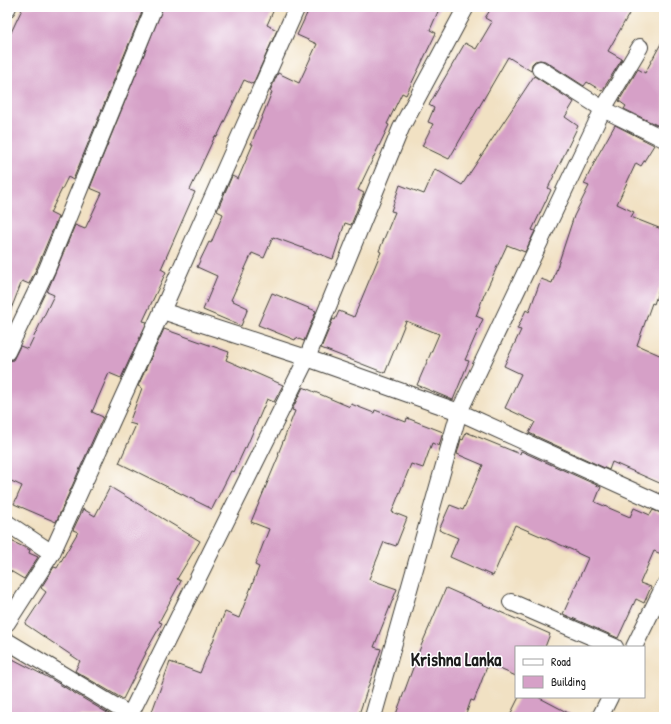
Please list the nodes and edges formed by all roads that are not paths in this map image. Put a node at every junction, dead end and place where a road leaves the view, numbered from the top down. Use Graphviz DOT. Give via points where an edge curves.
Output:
graph roads {
  1 [pos="154,7"];
  2 [pos="297,7"];
  3 [pos="466,7"];
  4 [pos="640,47"];
  5 [pos="540,69"];
  6 [pos="603,109"];
  7 [pos="664,139"];
  8 [pos="162,311"];
  9 [pos="7,352"];
  10 [pos="307,358"];
  11 [pos="459,412"];
  12 [pos="664,505"];
  13 [pos="7,523"];
  14 [pos="52,553"];
  15 [pos="664,586"];
  16 [pos="511,602"];
  17 [pos="7,623"];
  18 [pos="7,641"];
  19 [pos="613,646"];
  20 [pos="634,646"];
  21 [pos="610,698"];
  22 [pos="129,716"];
  23 [pos="373,717"];
  24 [pos="600,717"];
  1 -- 9 [label="street" via="47,268"];
  2 -- 8 [label="street"];
  3 -- 10 [label="street" via="401,128"];
  4 -- 6 [label="street"];
  5 -- 6 [label="street"];
  6 -- 7 [label="street"];
  6 -- 11 [label="street"];
  8 -- 10 [label="street"];
  8 -- 14 [label="street"];
  10 -- 11 [label="street"];
  10 -- 22 [label="street"];
  11 -- 12 [label="street"];
  11 -- 23 [label="street"];
  13 -- 14 [label="street"];
  14 -- 17 [label="street"];
  15 -- 20 [label="street"];
  16 -- 19 [label="street"];
  18 -- 22 [label="street"];
  21 -- 24 [label="street"];
}
